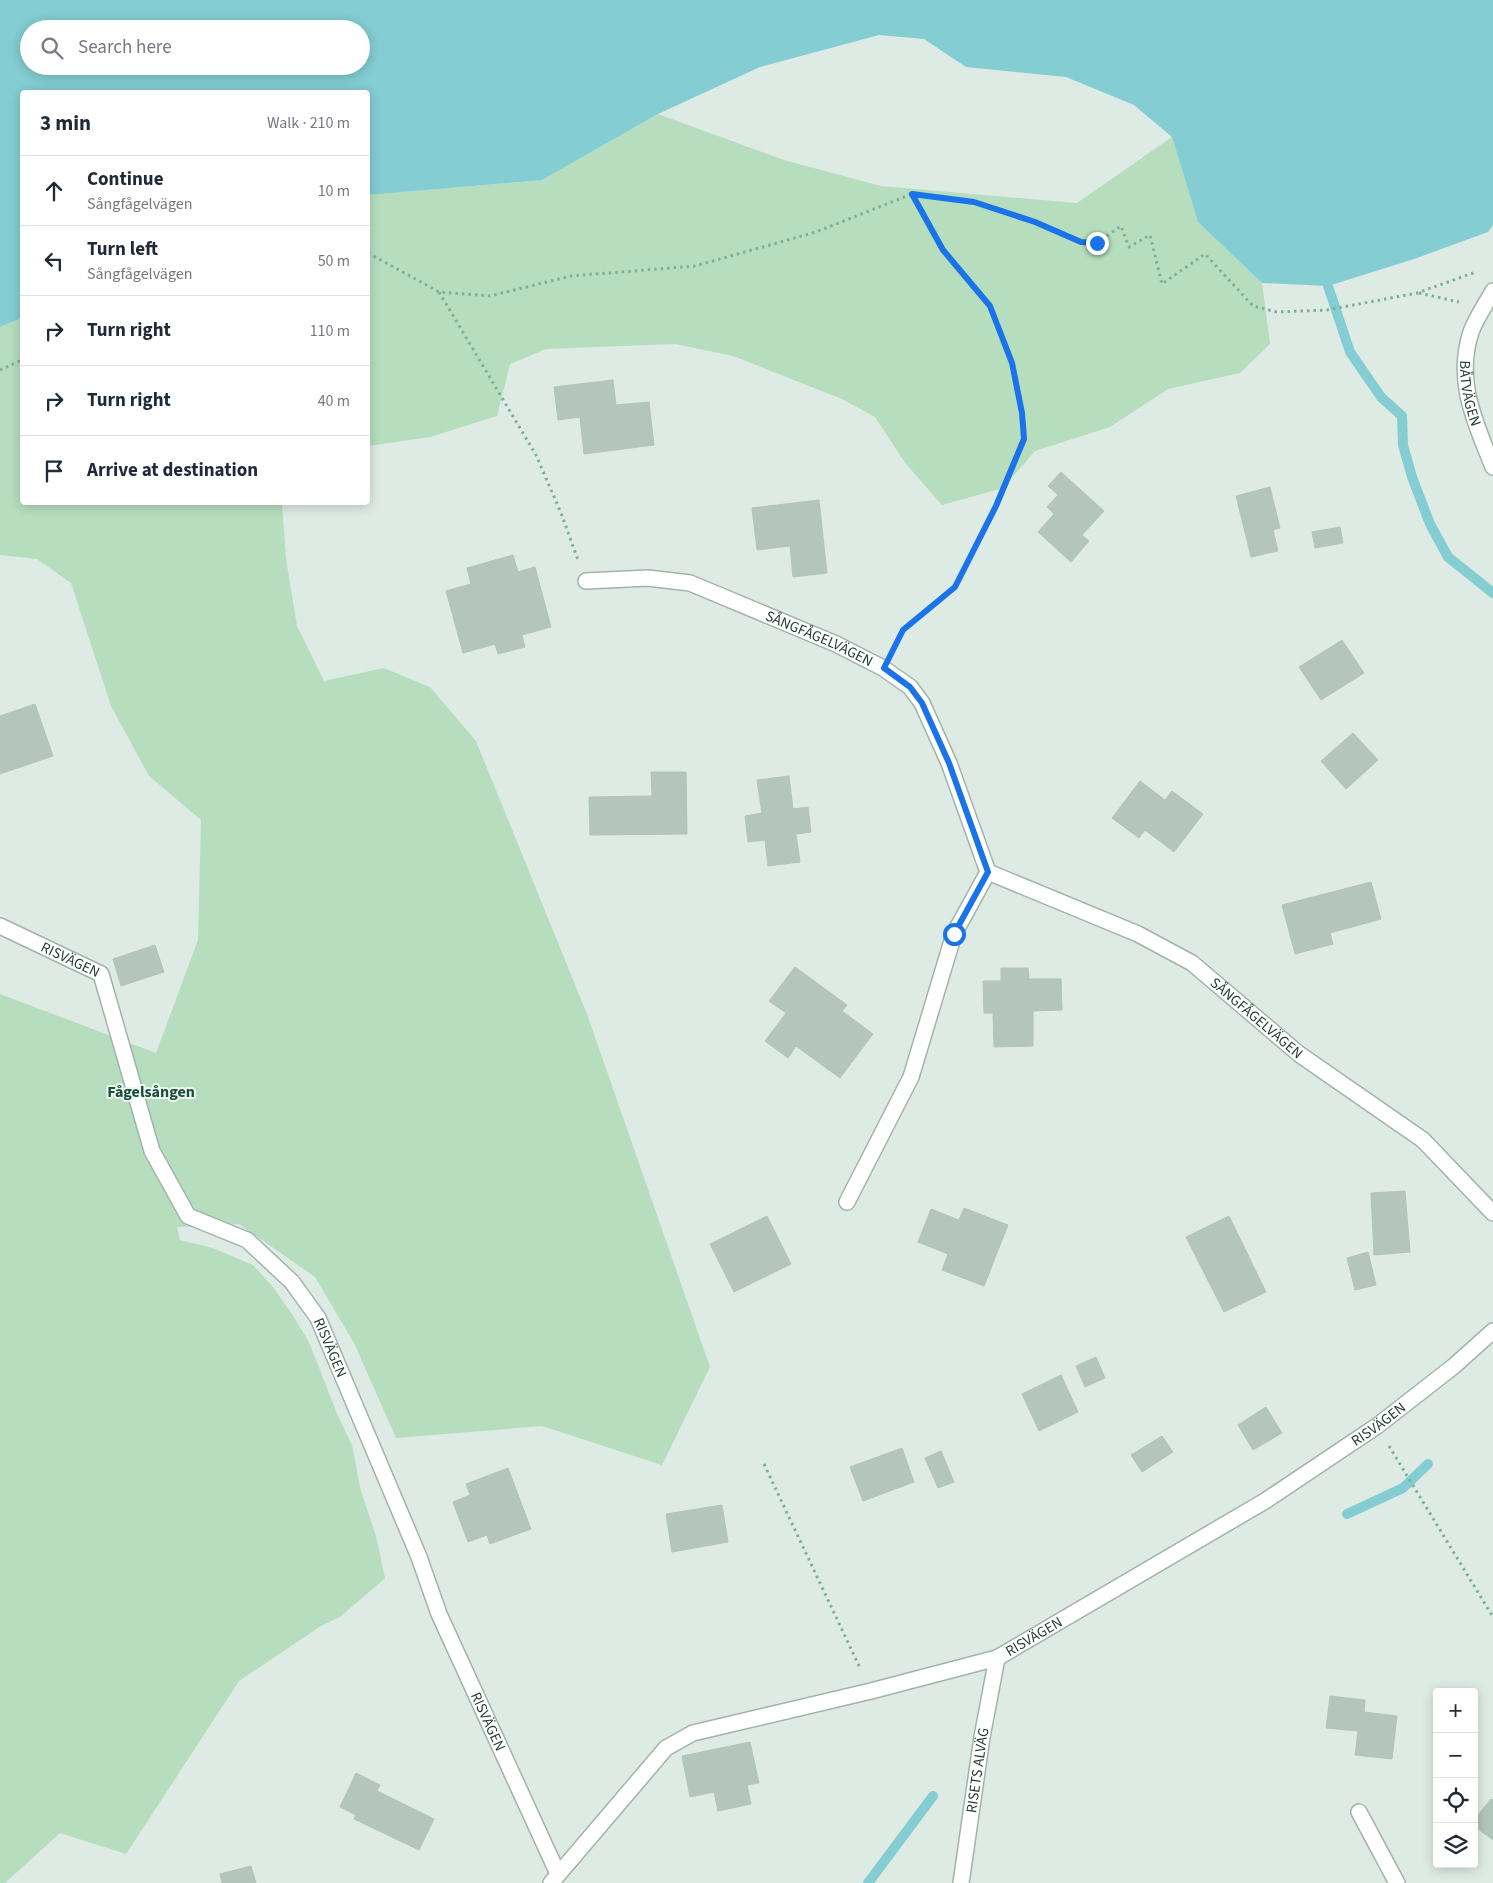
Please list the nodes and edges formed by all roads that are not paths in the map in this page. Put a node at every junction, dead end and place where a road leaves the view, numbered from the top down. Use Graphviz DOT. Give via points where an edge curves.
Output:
graph roads {
  1 [pos="1493,291"];
  2 [pos="1493,467"];
  3 [pos="586,581"];
  4 [pos="988,872"];
  5 [pos="0,926"];
  6 [pos="847,1202"];
  7 [pos="1493,1213"];
  8 [pos="1493,1330"];
  9 [pos="997,1658"];
  10 [pos="1358,1812"];
  11 [pos="555,1878"];
  12 [pos="961,1883"];
  13 [pos="1397,1883"];
  1 -- 2 [label="street, BÅTVÄGEN" via="1472,331 1464,375 1468,402"];
  3 -- 4 [label="street, SÅNGFÅGELVÄGEN" via="648,578 690,584 836,644 884,668 910,687 922,703 949,763"];
  4 -- 6 [label="street" via="954,934 911,1077"];
  4 -- 7 [label="street, SÅNGFÅGELVÄGEN" via="1138,934 1192,963 1299,1054 1423,1140"];
  5 -- 11 [label="street, RISVÄGEN" via="101,974 152,1151 188,1216 247,1240 292,1282 318,1318 419,1557 439,1614"];
  8 -- 9 [label="street, RISVÄGEN" via="1454,1366 1378,1426 1265,1501"];
  9 -- 11 [label="street, RISVÄGEN" via="693,1733 666,1748"];
  9 -- 12 [label="street, RISETS ALVÄG" via="980,1746"];
  10 -- 13 [label="street"];
}
